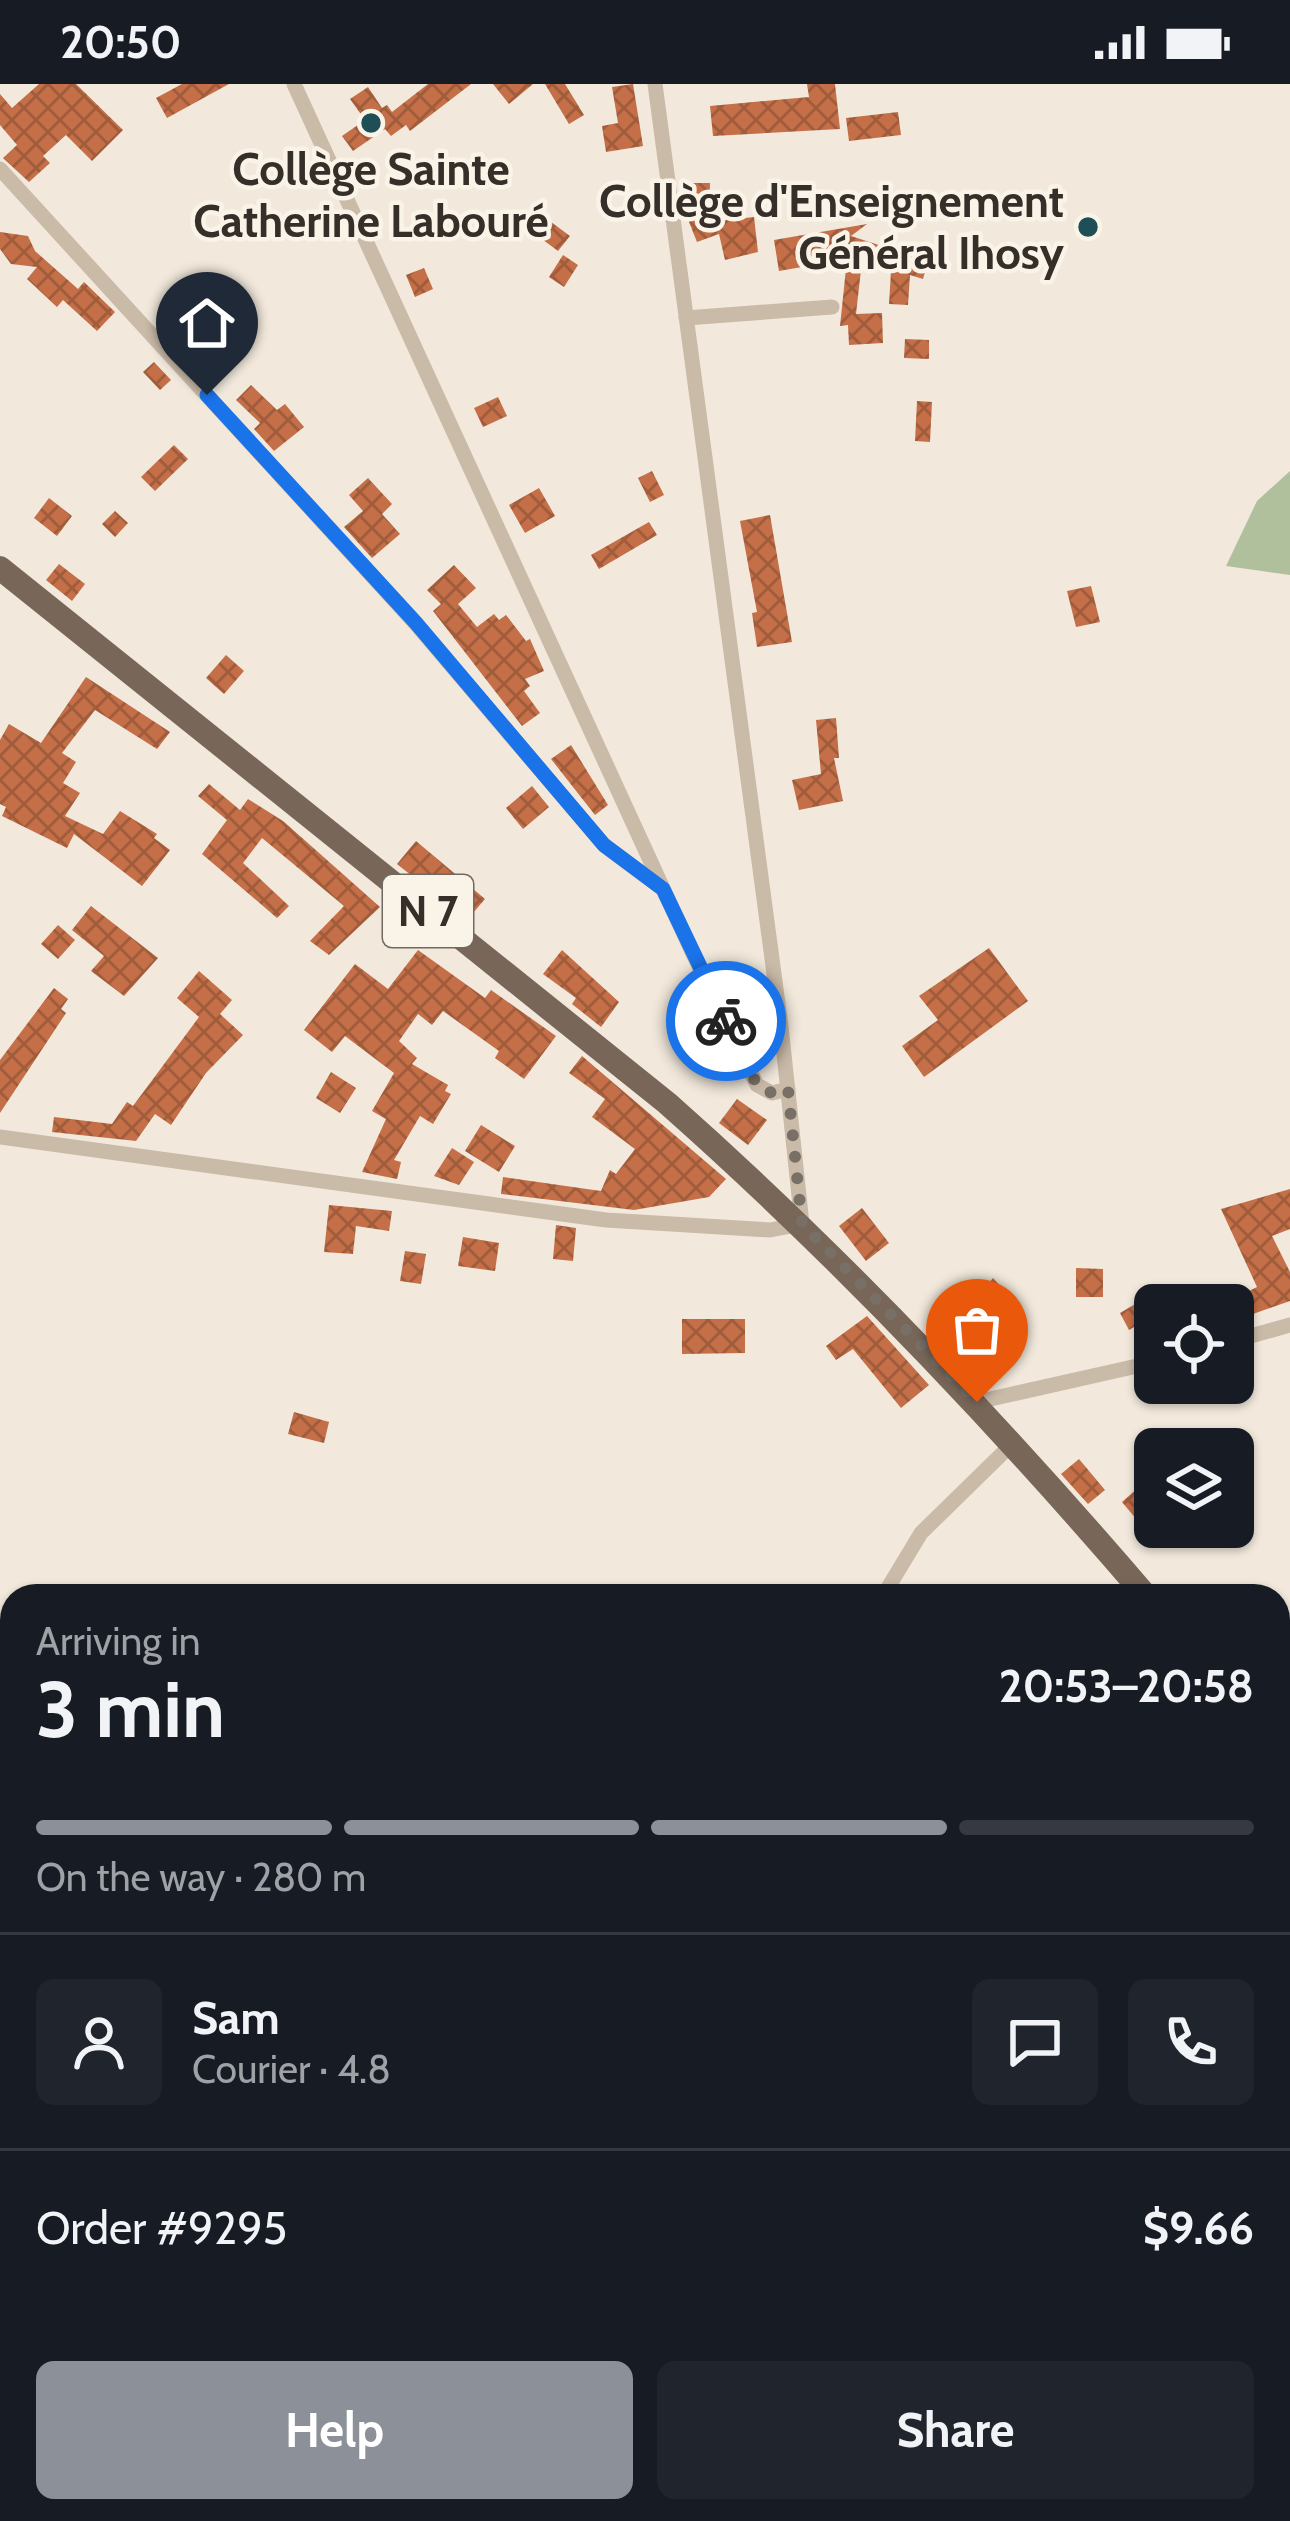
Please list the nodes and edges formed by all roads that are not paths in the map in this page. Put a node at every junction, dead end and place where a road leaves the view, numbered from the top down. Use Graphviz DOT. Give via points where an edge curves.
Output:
graph roads {
  1 [pos="294,84"];
  2 [pos="655,84"];
  3 [pos="0,169"];
  4 [pos="832,307"];
  5 [pos="686,318"];
  6 [pos="0,568"];
  7 [pos="663,889"];
  8 [pos="788,1089"];
  9 [pos="0,1137"];
  10 [pos="802,1224"];
  11 [pos="1290,1325"];
  12 [pos="1254,1335"];
  13 [pos="1134,1367"];
  14 [pos="977,1402"];
  15 [pos="1012,1443"];
  16 [pos="890,1584"];
  17 [pos="1135,1584"];
  1 -- 7 [label="street"];
  2 -- 5 [label="street"];
  3 -- 7 [label="street" via="416,623 604,845"];
  4 -- 5 [label="street"];
  5 -- 8 [label="street"];
  6 -- 10 [label="main road, N 7" via="667,1102"];
  7 -- 8 [label="street" via="757,1085 772,1093"];
  8 -- 10 [label="street"];
  9 -- 10 [label="street" via="606,1220 770,1230"];
  10 -- 14 [label="main road, N 7"];
  11 -- 12 [label="street"];
  13 -- 14 [label="street"];
  14 -- 15 [label="main road, N 7"];
  15 -- 16 [label="street" via="921,1533"];
  15 -- 17 [label="main road, N 7"];
}
